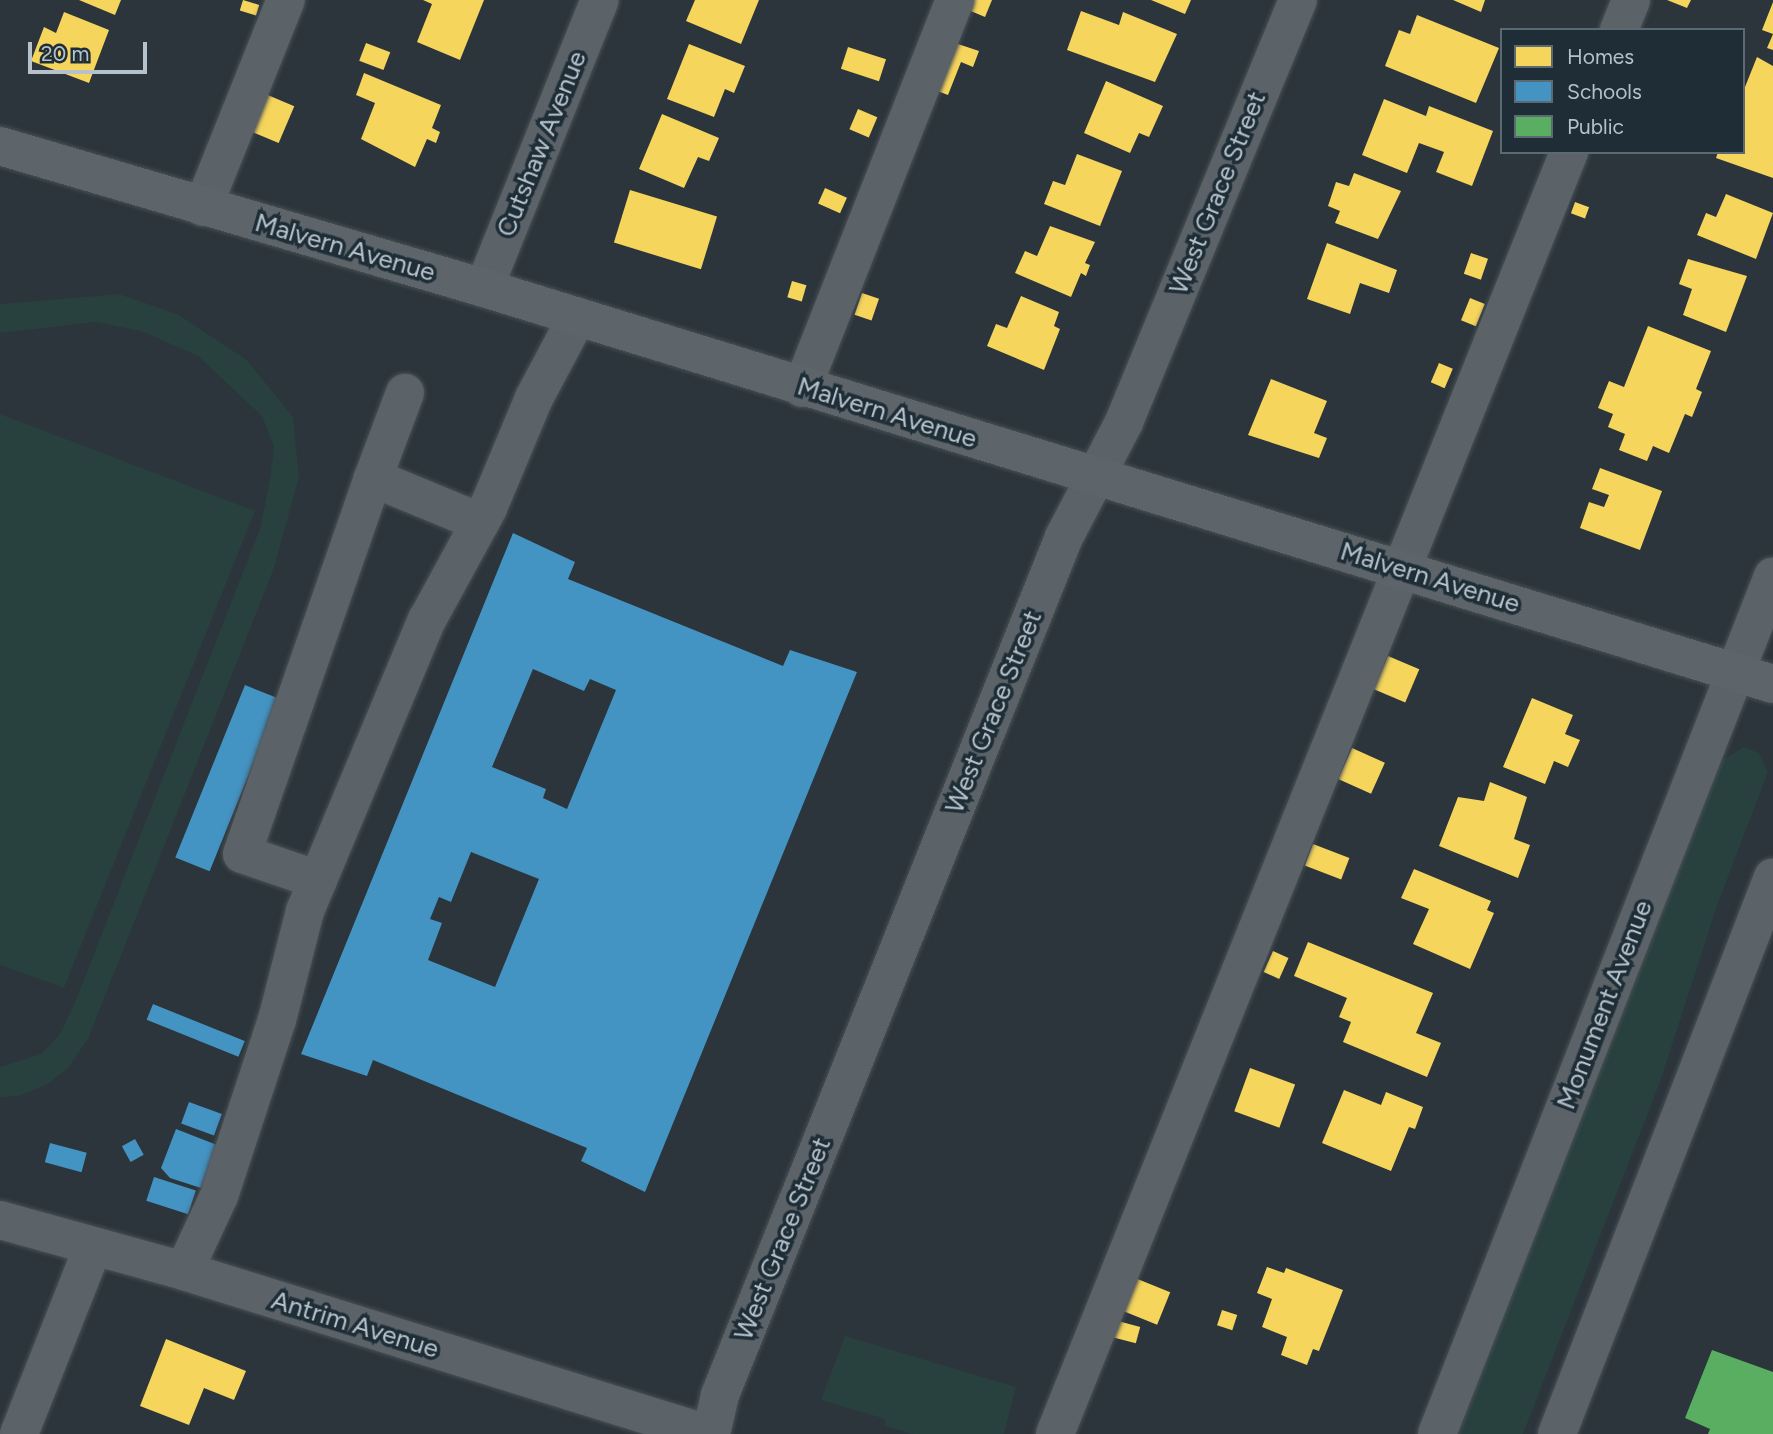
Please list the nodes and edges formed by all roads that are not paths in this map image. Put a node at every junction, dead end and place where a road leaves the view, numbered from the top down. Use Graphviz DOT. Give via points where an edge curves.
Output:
graph roads {
  1 [pos="286,0"];
  2 [pos="600,0"];
  3 [pos="955,0"];
  4 [pos="1298,0"];
  5 [pos="1631,0"];
  6 [pos="1620,28"];
  7 [pos="0,146"];
  8 [pos="1568,154"];
  9 [pos="203,207"];
  10 [pos="484,288"];
  11 [pos="577,317"];
  12 [pos="802,388"];
  13 [pos="405,393"];
  14 [pos="1095,475"];
  15 [pos="373,478"];
  16 [pos="480,522"];
  17 [pos="1402,570"];
  18 [pos="1773,576"];
  19 [pos="1735,672"];
  20 [pos="1773,684"];
  21 [pos="1773,877"];
  22 [pos="318,880"];
  23 [pos="0,1220"];
  24 [pos="93,1247"];
  25 [pos="184,1271"];
  26 [pos="19,1434"];
  27 [pos="710,1434"];
  28 [pos="1055,1434"];
  29 [pos="1437,1434"];
  30 [pos="1557,1434"];
  1 -- 9 [label="street"];
  2 -- 10 [label="street, Cutshaw Avenue"];
  3 -- 12 [label="street"];
  4 -- 14 [label="street, West Grace Street" via="1124,422"];
  5 -- 6 [label="street"];
  7 -- 9 [label="main road, Malvern Avenue"];
  8 -- 17 [label="street"];
  9 -- 10 [label="main road, Malvern Avenue"];
  10 -- 11 [label="main road, Malvern Avenue"];
  11 -- 12 [label="main road, Malvern Avenue"];
  11 -- 16 [label="street" via="534,398"];
  12 -- 14 [label="main road, Malvern Avenue"];
  13 -- 15 [label="street"];
  14 -- 17 [label="main road, Malvern Avenue"];
  14 -- 27 [label="street, West Grace Street" via="1064,537 720,1395"];
  15 -- 16 [label="street"];
  15 -- 22 [label="street" via="242,854"];
  16 -- 22 [label="street" via="427,620"];
  17 -- 19 [label="main road, Malvern Avenue"];
  17 -- 28 [label="street"];
  18 -- 19 [label="street, Monument Avenue"];
  19 -- 20 [label="main road, Malvern Avenue"];
  19 -- 29 [label="street, Monument Avenue"];
  21 -- 30 [label="street"];
  22 -- 25 [label="street" via="219,1196"];
  23 -- 24 [label="street, Antrim Avenue"];
  24 -- 25 [label="street, Antrim Avenue"];
  24 -- 26 [label="street"];
  25 -- 27 [label="street, Antrim Avenue"];
}
